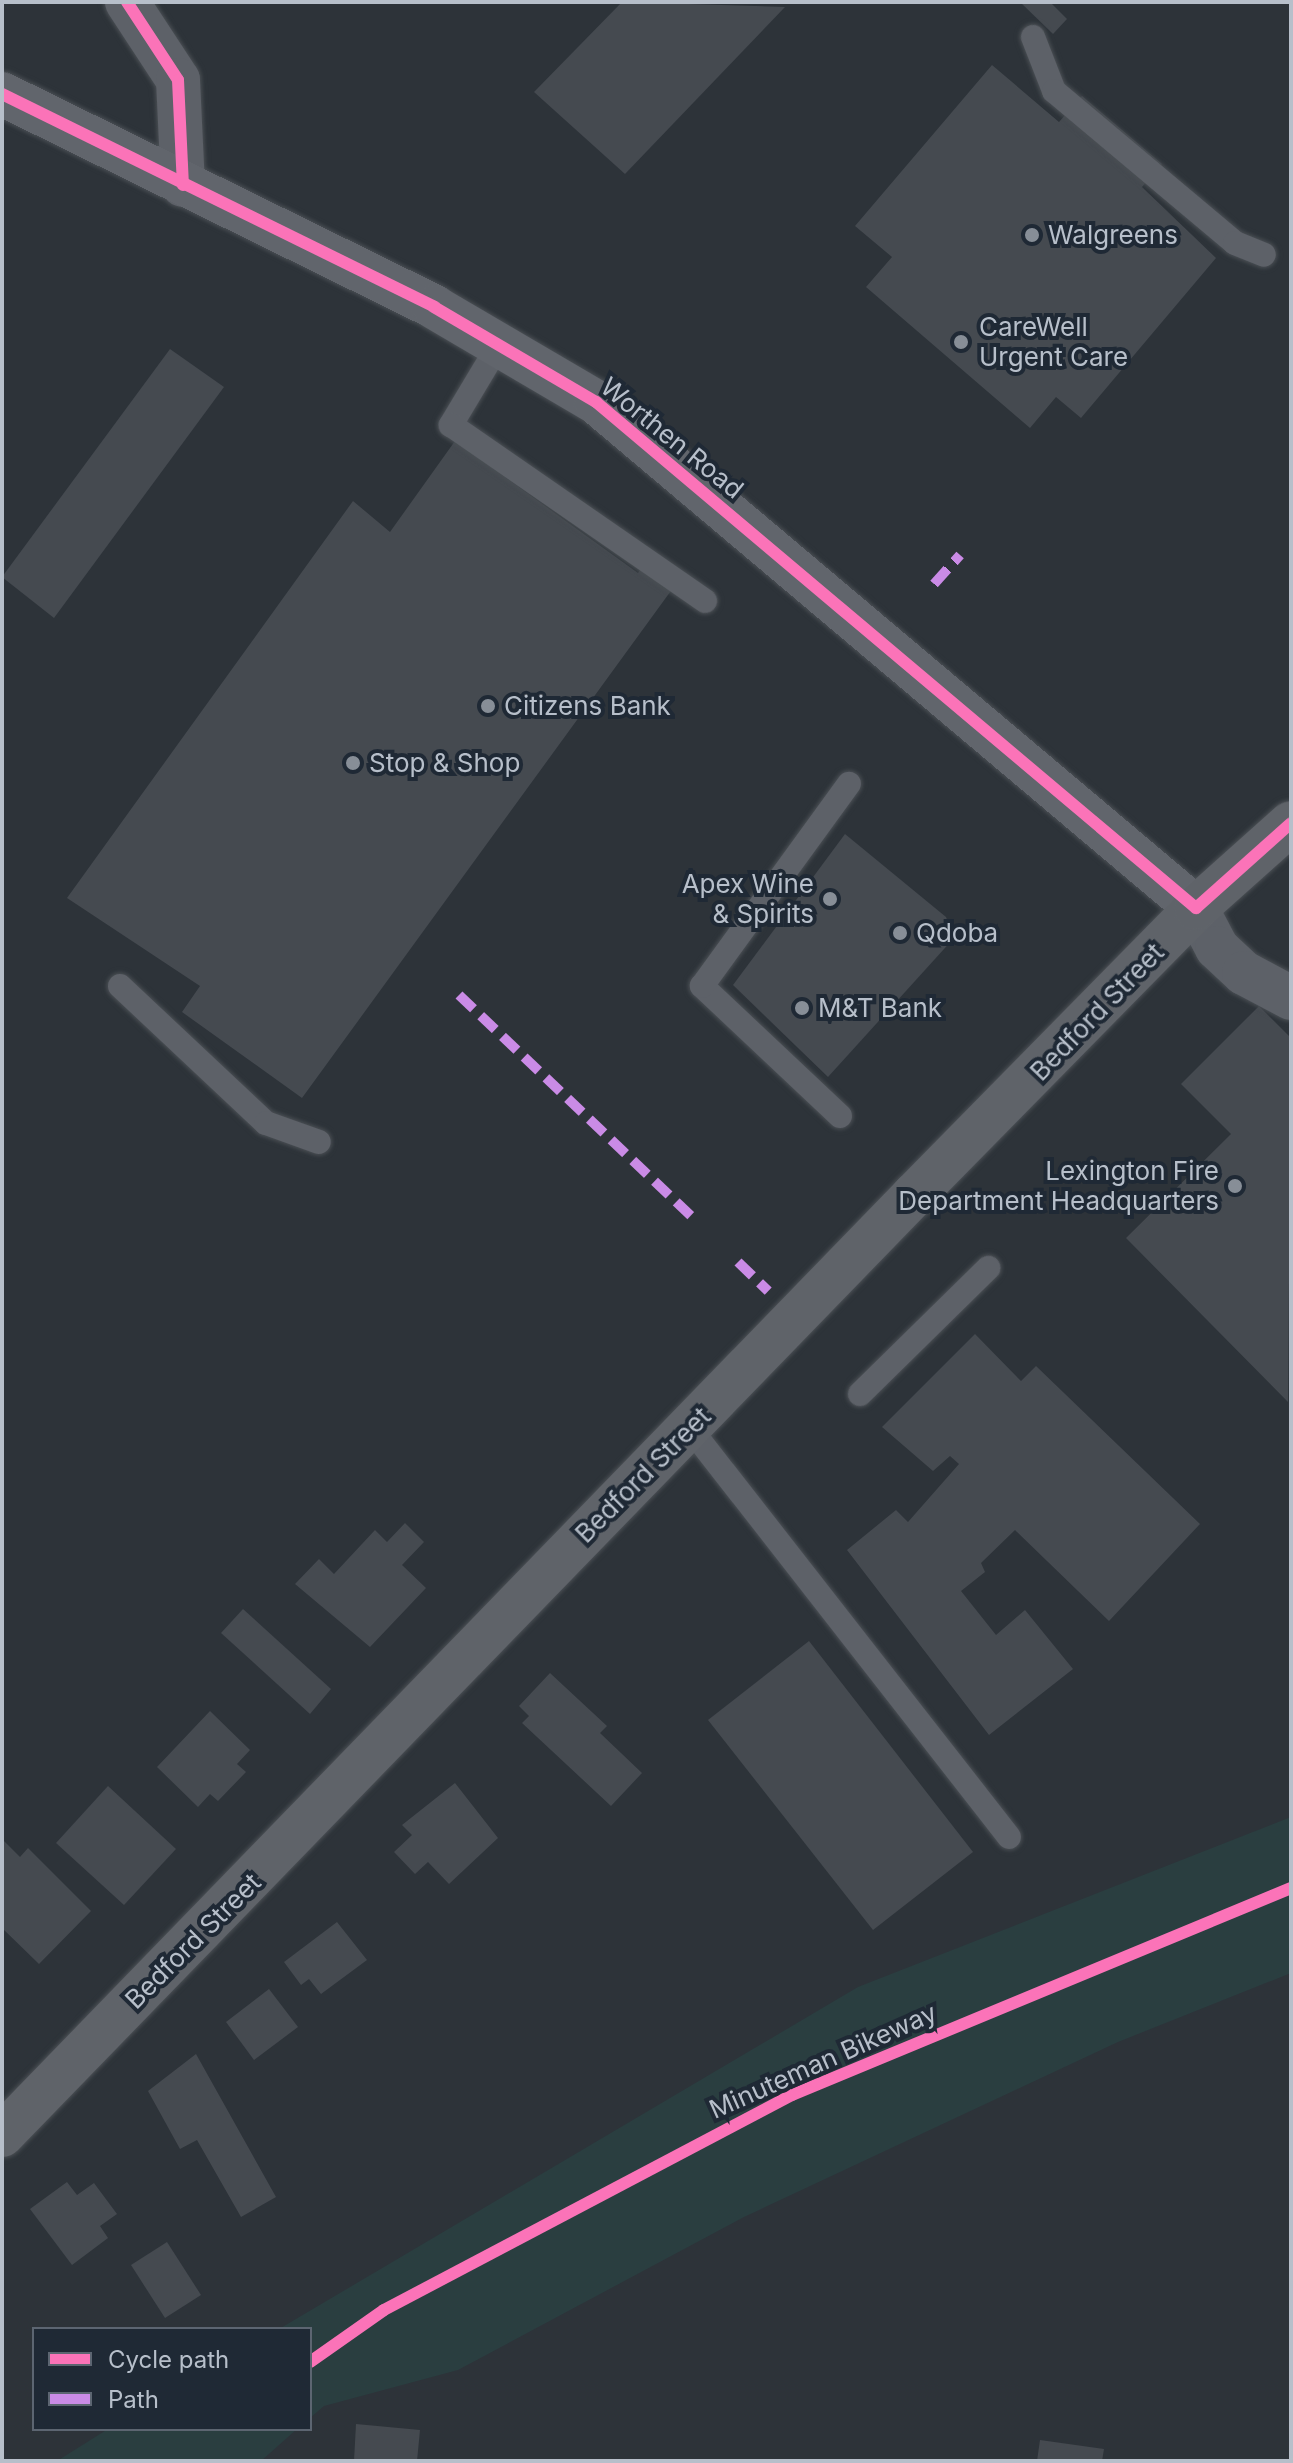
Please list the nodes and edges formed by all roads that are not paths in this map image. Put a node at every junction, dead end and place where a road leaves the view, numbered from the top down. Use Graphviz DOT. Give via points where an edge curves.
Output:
graph roads {
  1 [pos="127,2"];
  2 [pos="1033,37"];
  3 [pos="2,94"];
  4 [pos="183,185"];
  5 [pos="1264,255"];
  6 [pos="500,343"];
  7 [pos="705,601"];
  8 [pos="849,784"];
  9 [pos="1291,823"];
  10 [pos="1196,908"];
  11 [pos="120,986"];
  12 [pos="1291,998"];
  13 [pos="840,1116"];
  14 [pos="319,1142"];
  15 [pos="988,1268"];
  16 [pos="860,1394"];
  17 [pos="689,1427"];
  18 [pos="1009,1837"];
  19 [pos="2,2135"];
  1 -- 4 [label="street" via="178,80"];
  2 -- 5 [label="lane" via="1054,91 1235,243"];
  3 -- 4 [label="main road, Worthen Road"];
  4 -- 6 [label="main road, Worthen Road"];
  6 -- 7 [label="lane" via="451,425"];
  6 -- 10 [label="main road, Worthen Road" via="645,438"];
  8 -- 13 [label="lane" via="702,986"];
  9 -- 10 [label="main road, Bedford Street"];
  10 -- 12 [label="street" via="1217,948 1244,973"];
  10 -- 17 [label="main road, Bedford Street"];
  11 -- 14 [label="lane" via="266,1123"];
  15 -- 16 [label="lane"];
  17 -- 18 [label="lane"];
  17 -- 19 [label="main road, Bedford Street"];
}
